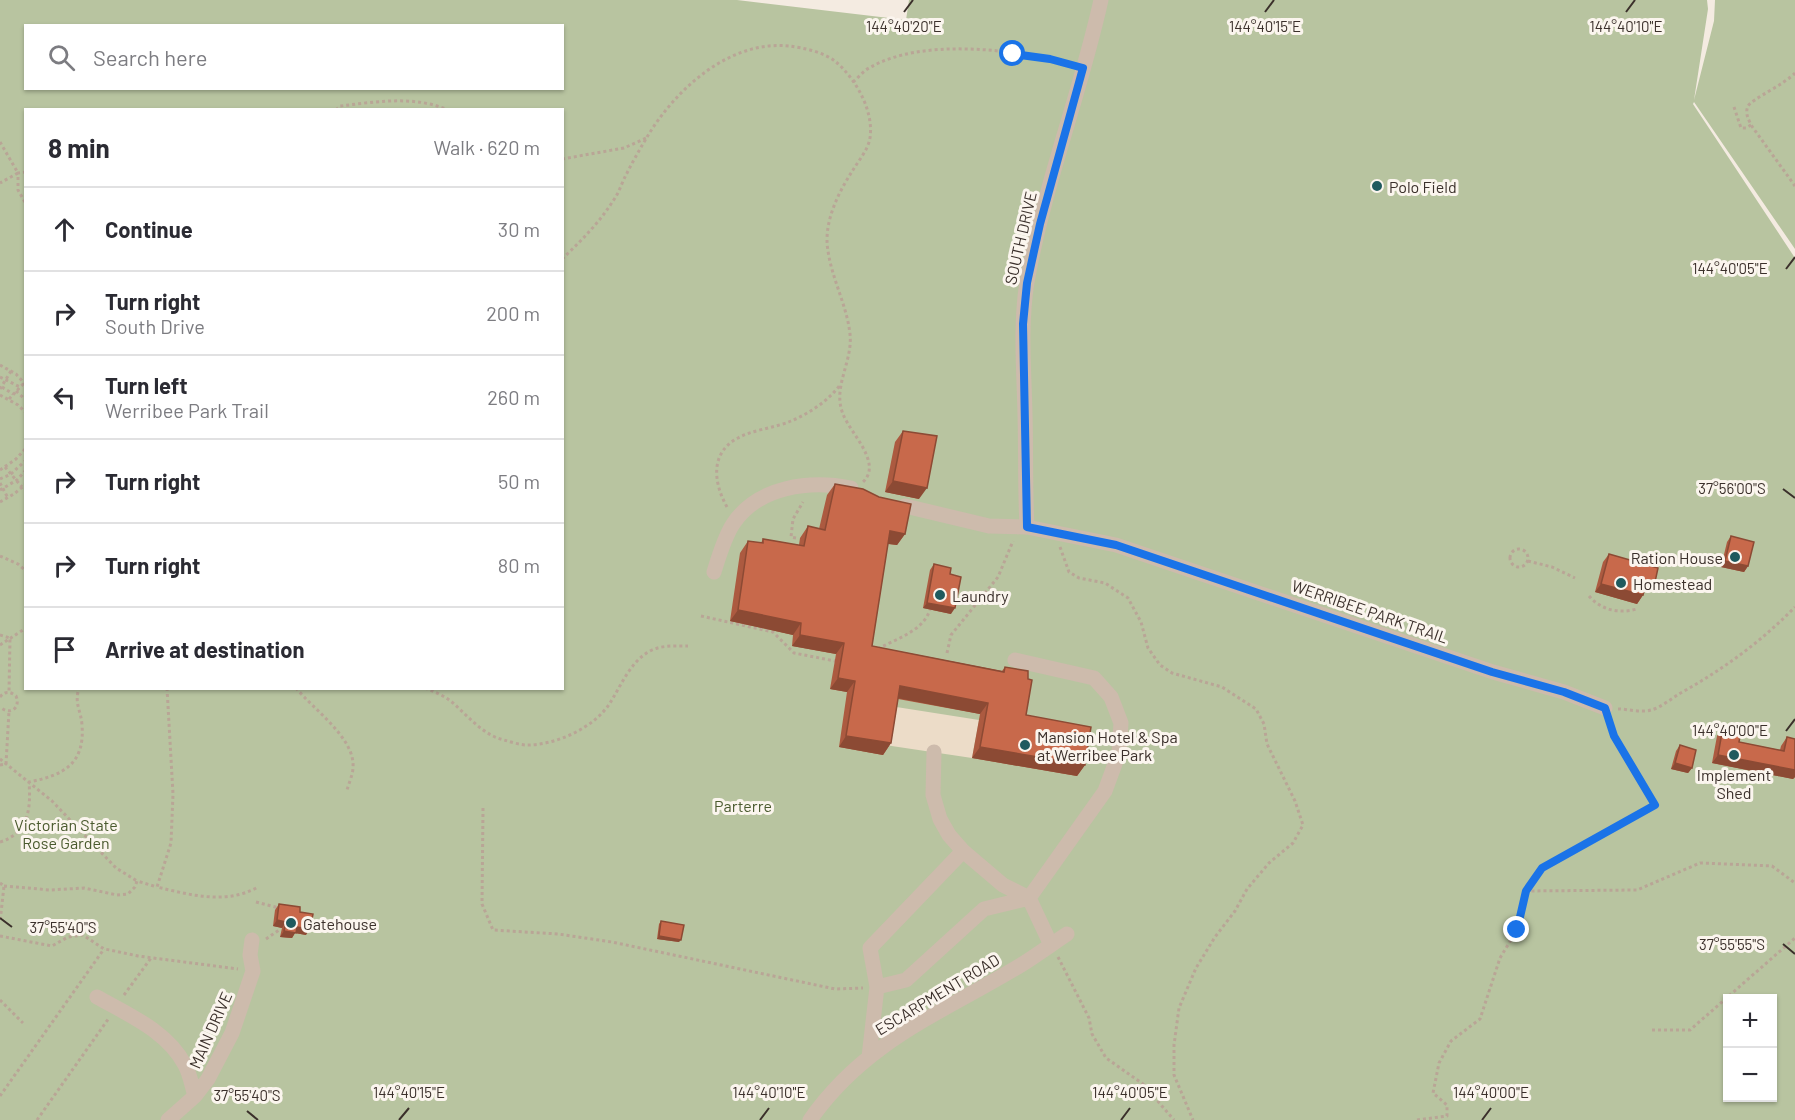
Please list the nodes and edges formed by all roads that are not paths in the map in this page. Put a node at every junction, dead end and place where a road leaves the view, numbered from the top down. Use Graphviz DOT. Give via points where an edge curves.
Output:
graph roads {
  1 [pos="1101,0"];
  2 [pos="861,493"];
  3 [pos="904,506"];
  4 [pos="1022,528"];
  5 [pos="714,572"];
  6 [pos="1015,660"];
  7 [pos="1605,708"];
  8 [pos="934,752"];
  9 [pos="963,851"];
  10 [pos="1029,898"];
  11 [pos="1067,934"];
  12 [pos="252,940"];
  13 [pos="1051,945"];
  14 [pos="877,987"];
  15 [pos="97,997"];
  16 [pos="869,1057"];
  17 [pos="195,1096"];
  18 [pos="168,1120"];
  19 [pos="810,1120"];
  1 -- 4 [label="street, SOUTH DRIVE" via="1027,283 1023,324"];
  2 -- 5 [label="street" via="826,485 793,486 750,505 729,532"];
  3 -- 4 [label="street, WERRIBEE PARK TRAIL" via="989,526"];
  4 -- 7 [label="street, WERRIBEE PARK TRAIL" via="1116,545"];
  6 -- 10 [label="street" via="1094,678 1112,697 1121,723 1119,753 1105,791"];
  8 -- 9 [label="street" via="933,795 940,819"];
  9 -- 10 [label="street" via="1003,885"];
  9 -- 14 [label="street" via="870,948"];
  10 -- 13 [label="street"];
  10 -- 14 [label="street" via="984,909 906,980"];
  11 -- 13 [label="street, ESCARPMENT ROAD"];
  12 -- 17 [label="street, MAIN DRIVE" via="253,971 232,1033"];
  13 -- 16 [label="street, ESCARPMENT ROAD" via="899,1034"];
  14 -- 16 [label="street"];
  15 -- 17 [label="street" via="166,1040 185,1065"];
  16 -- 19 [label="street, ESCARPMENT ROAD" via="848,1074"];
  17 -- 18 [label="street, MAIN DRIVE"];
}
